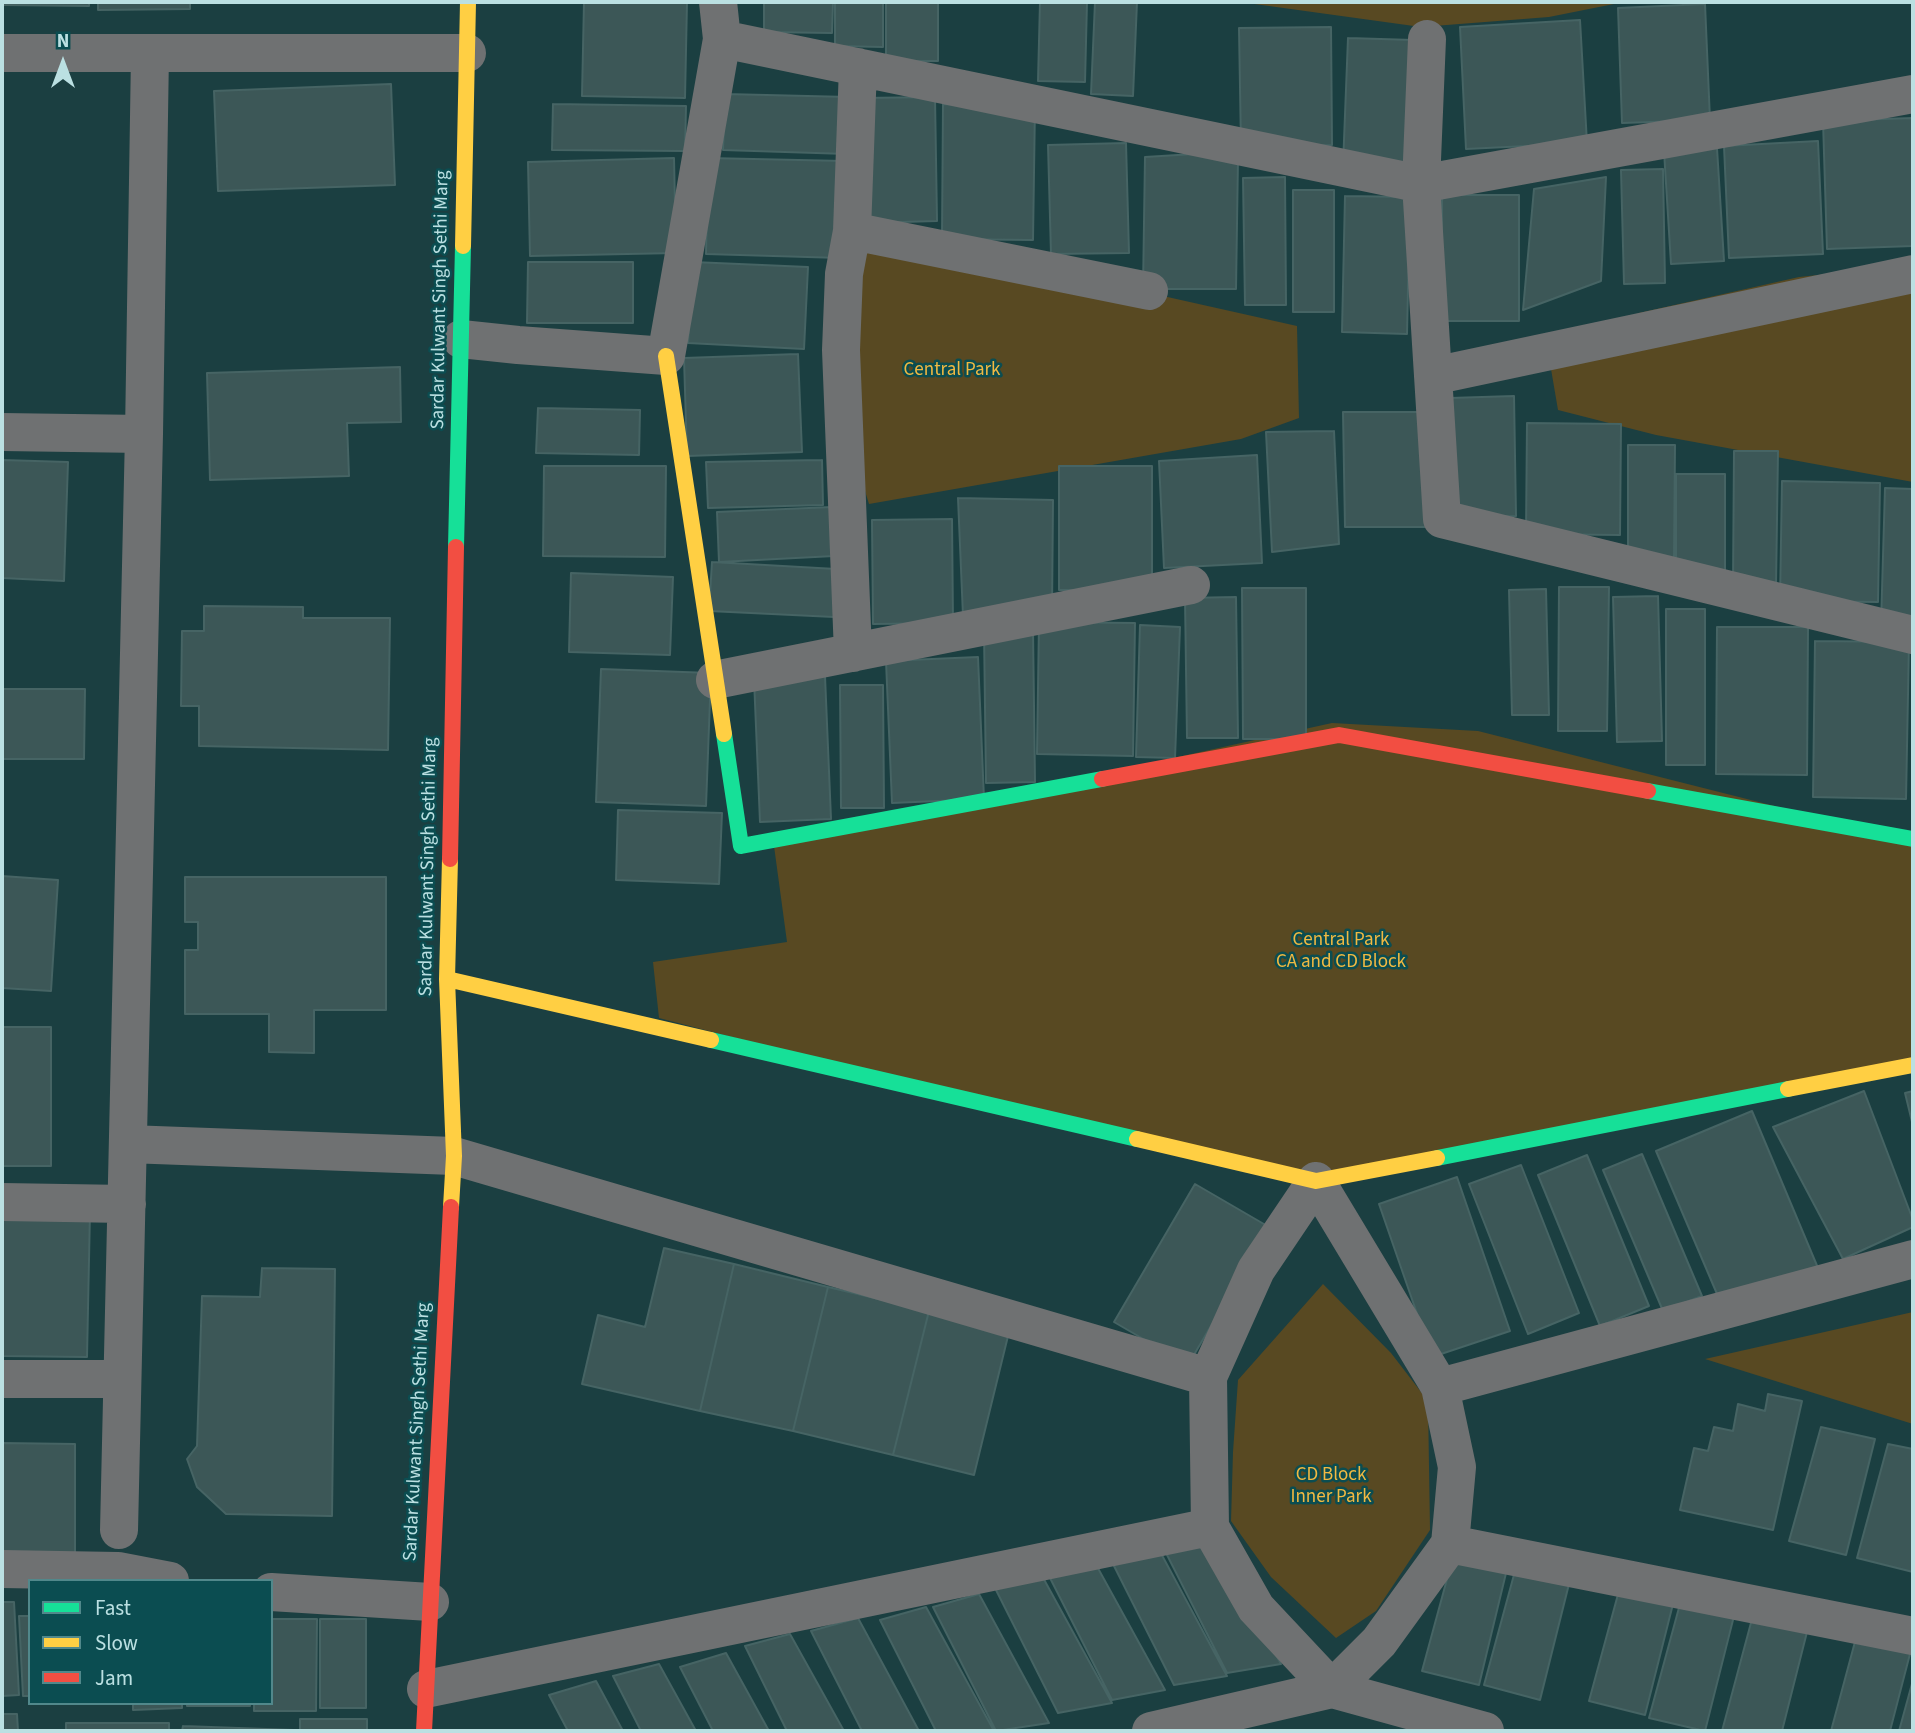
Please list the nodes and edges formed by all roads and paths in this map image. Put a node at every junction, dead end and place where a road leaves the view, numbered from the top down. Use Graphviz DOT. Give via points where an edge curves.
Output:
graph roads {
  1 [pos="468,2"];
  2 [pos="718,2"];
  3 [pos="1427,38"];
  4 [pos="722,39"];
  5 [pos="2,53"];
  6 [pos="150,53"];
  7 [pos="467,53"];
  8 [pos="858,67"];
  9 [pos="1913,94"];
  10 [pos="1421,184"];
  11 [pos="852,231"];
  12 [pos="1913,274"];
  13 [pos="1149,291"];
  14 [pos="461,339"];
  15 [pos="666,356"];
  16 [pos="1433,376"];
  17 [pos="2,432"];
  18 [pos="144,434"];
  19 [pos="1191,585"];
  20 [pos="1913,635"];
  21 [pos="853,653"];
  22 [pos="715,680"];
  23 [pos="1913,839"];
  24 [pos="447,979"];
  25 [pos="1913,1065"];
  26 [pos="128,1144"];
  27 [pos="454,1156"];
  28 [pos="1316,1181"];
  29 [pos="2,1202"];
  30 [pos="127,1203"];
  31 [pos="1913,1259"];
  32 [pos="1208,1377"];
  33 [pos="2,1379"];
  34 [pos="122,1379"];
  35 [pos="1440,1387"];
  36 [pos="1210,1527"];
  37 [pos="119,1531"];
  38 [pos="1450,1544"];
  39 [pos="2,1569"];
  40 [pos="160,1579"];
  41 [pos="273,1592"];
  42 [pos="430,1602"];
  43 [pos="1913,1636"];
  44 [pos="426,1689"];
  45 [pos="1332,1689"];
  46 [pos="424,1731"];
  47 [pos="1151,1731"];
  48 [pos="1485,1731"];
  1 -- 7 [label="street, Sardar Kulwant Singh Sethi Marg"];
  2 -- 4 [label="street"];
  3 -- 10 [label="street"];
  4 -- 8 [label="street"];
  4 -- 15 [label="street"];
  5 -- 6 [label="street"];
  6 -- 7 [label="street"];
  6 -- 18 [label="street"];
  7 -- 14 [label="street, Sardar Kulwant Singh Sethi Marg"];
  8 -- 10 [label="street"];
  8 -- 11 [label="street"];
  9 -- 10 [label="street"];
  10 -- 16 [label="street"];
  11 -- 13 [label="street"];
  11 -- 21 [label="street" via="844,274 841,351"];
  12 -- 16 [label="street"];
  14 -- 15 [label="street"];
  14 -- 24 [label="street, Sardar Kulwant Singh Sethi Marg"];
  15 -- 22 [label="street"];
  16 -- 20 [label="street" via="1441,519"];
  17 -- 18 [label="street"];
  18 -- 26 [label="street"];
  19 -- 21 [label="street"];
  21 -- 22 [label="street"];
  22 -- 23 [label="street" via="741,846 1339,734"];
  24 -- 27 [label="street, Sardar Kulwant Singh Sethi Marg"];
  24 -- 28 [label="street"];
  25 -- 28 [label="street"];
  26 -- 27 [label="street"];
  26 -- 30 [label="street"];
  27 -- 32 [label="street"];
  27 -- 42 [label="street, Sardar Kulwant Singh Sethi Marg"];
  28 -- 32 [label="street" via="1256,1270"];
  28 -- 35 [label="street"];
  29 -- 30 [label="street"];
  30 -- 34 [label="street"];
  31 -- 35 [label="street"];
  32 -- 36 [label="street"];
  33 -- 34 [label="street"];
  34 -- 37 [label="street"];
  35 -- 38 [label="street" via="1457,1467"];
  36 -- 44 [label="street"];
  36 -- 45 [label="street" via="1256,1608"];
  38 -- 43 [label="street"];
  38 -- 45 [label="street" via="1379,1642"];
  39 -- 40 [label="street" via="118,1571"];
  41 -- 42 [label="street"];
  42 -- 44 [label="street, Sardar Kulwant Singh Sethi Marg"];
  44 -- 46 [label="street, Sardar Kulwant Singh Sethi Marg"];
  45 -- 47 [label="street"];
  45 -- 48 [label="street"];
}
